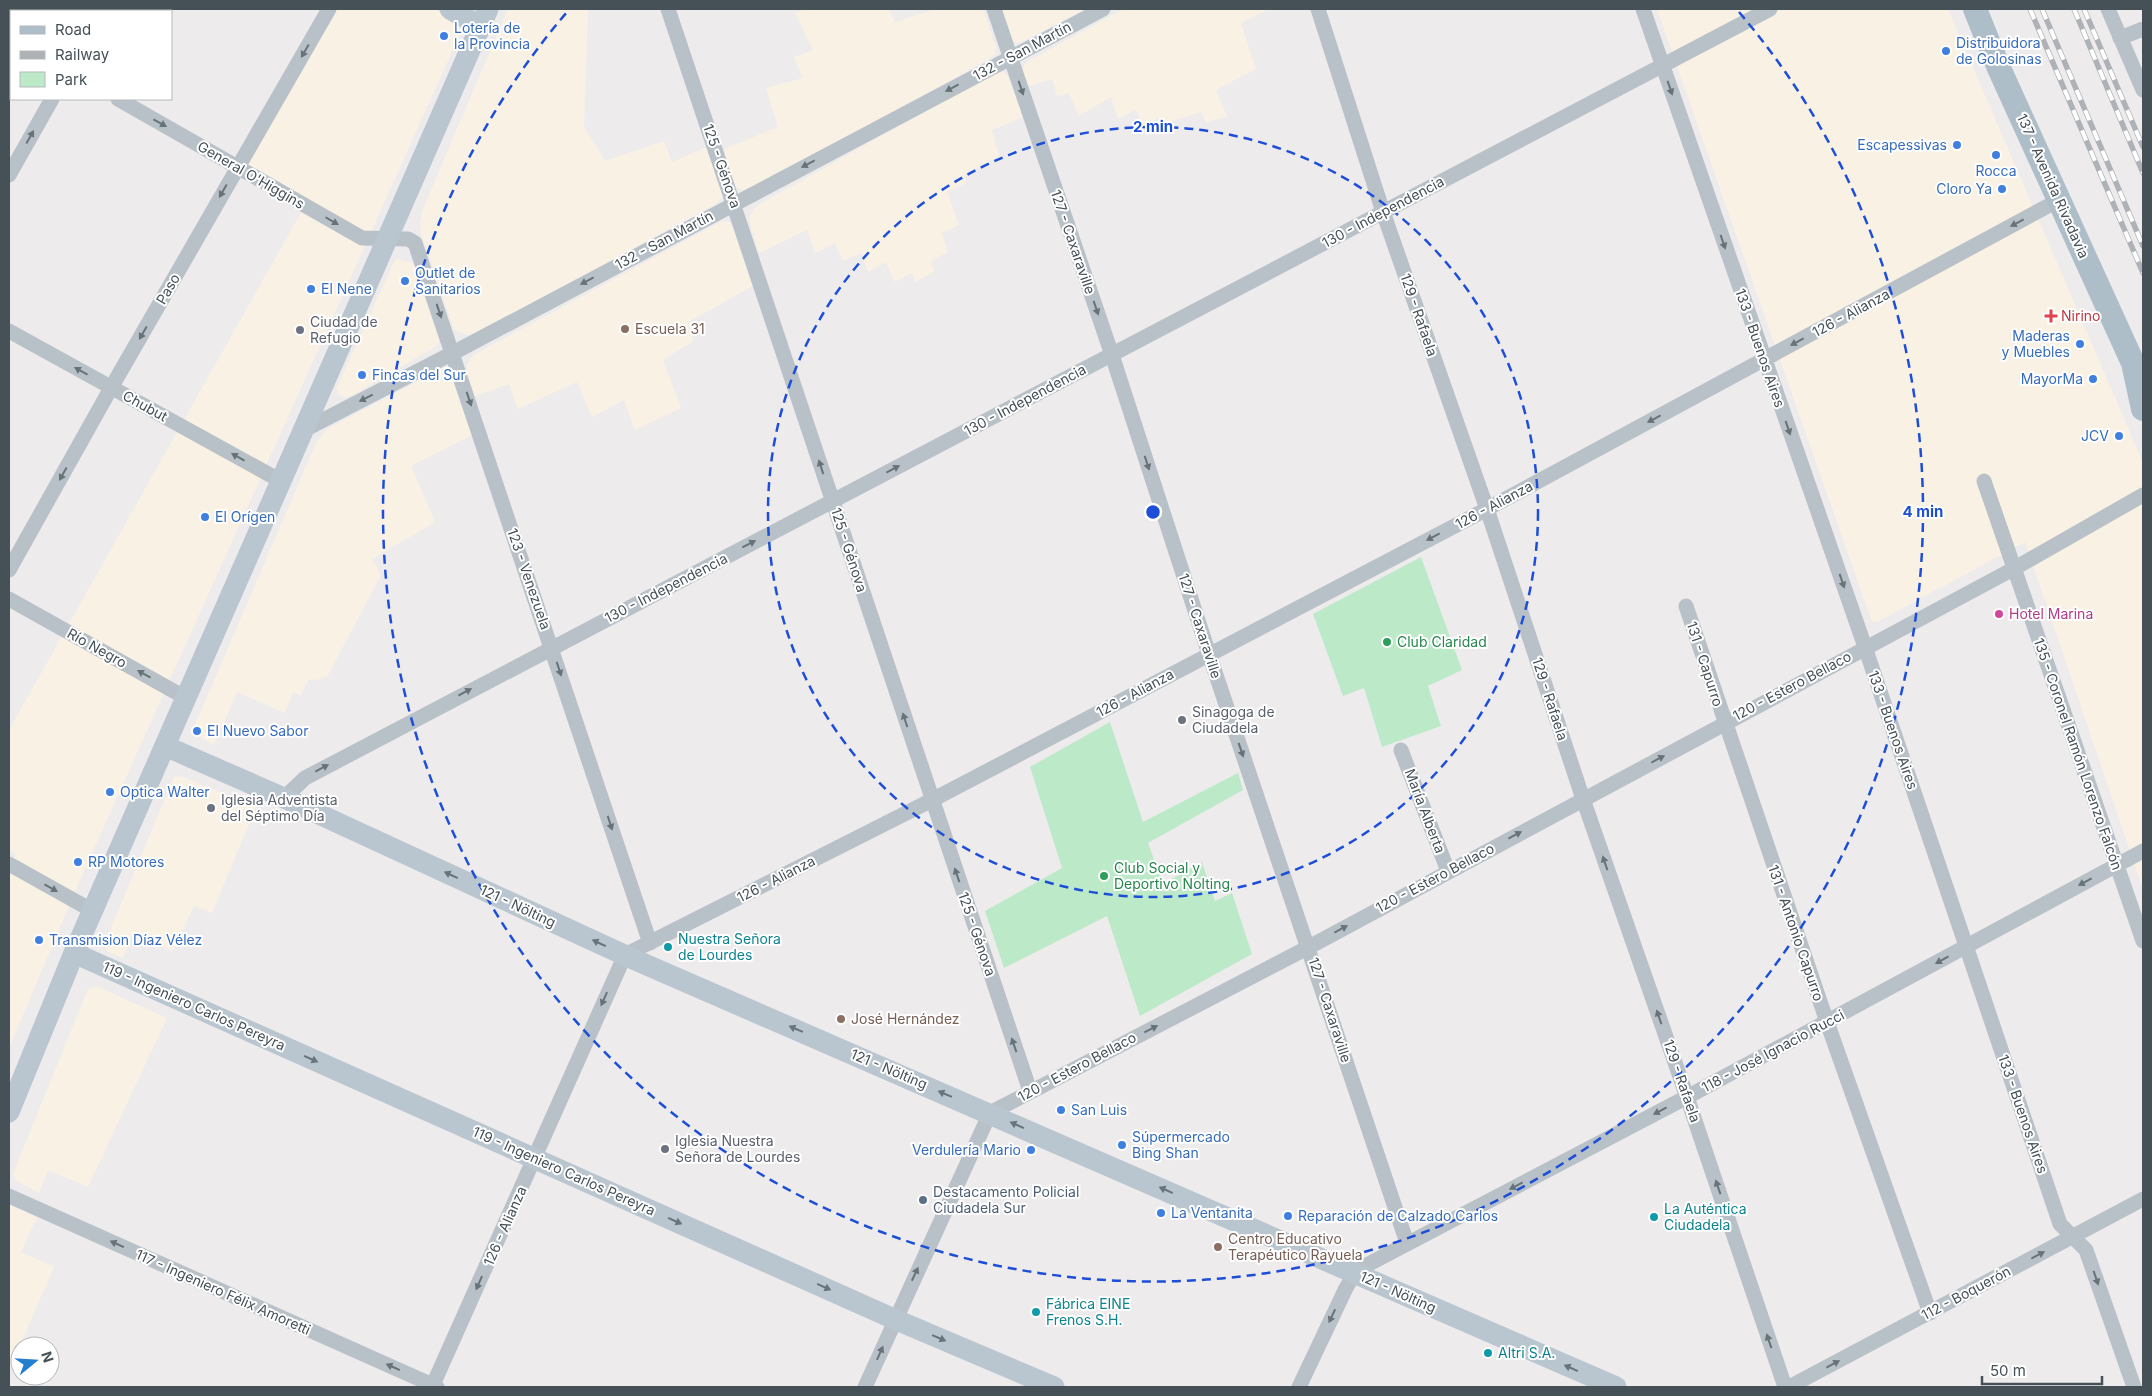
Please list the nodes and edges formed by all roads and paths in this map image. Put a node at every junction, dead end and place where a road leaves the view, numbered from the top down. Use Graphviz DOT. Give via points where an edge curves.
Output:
graph roads {
  1 [pos="329,9"];
  2 [pos="450,9"];
  3 [pos="668,9"];
  4 [pos="994,9"];
  5 [pos="1103,9"];
  6 [pos="1318,9"];
  7 [pos="1643,9"];
  8 [pos="1770,9"];
  9 [pos="1975,9"];
  10 [pos="2108,9"];
  11 [pos="484,18"];
  12 [pos="2143,29"];
  13 [pos="2120,38"];
  14 [pos="1011,57"];
  15 [pos="1662,66"];
  16 [pos="2143,90"];
  17 [pos="51,100"];
  18 [pos="120,100"];
  19 [pos="238,166"];
  20 [pos="9,175"];
  21 [pos="2059,200"];
  22 [pos="734,203"];
  23 [pos="1383,212"];
  24 [pos="388,240"];
  25 [pos="9,331"];
  26 [pos="453,353"];
  27 [pos="1112,355"];
  28 [pos="1764,360"];
  29 [pos="2138,369"];
  30 [pos="111,388"];
  31 [pos="2143,409"];
  32 [pos="304,430"];
  33 [pos="281,481"];
  34 [pos="1984,481"];
  35 [pos="2143,495"];
  36 [pos="833,501"];
  37 [pos="1487,509"];
  38 [pos="2015,568"];
  39 [pos="9,570"];
  40 [pos="9,599"];
  41 [pos="1686,606"];
  42 [pos="552,646"];
  43 [pos="1865,647"];
  44 [pos="1208,654"];
  45 [pos="186,698"];
  46 [pos="1725,723"];
  47 [pos="165,746"];
  48 [pos="1401,750"];
  49 [pos="284,798"];
  50 [pos="1583,799"];
  51 [pos="932,800"];
  52 [pos="2143,851"];
  53 [pos="9,864"];
  54 [pos="2116,866"];
  55 [pos="1448,871"];
  56 [pos="93,911"];
  57 [pos="2143,941"];
  58 [pos="650,943"];
  59 [pos="1966,946"];
  60 [pos="1308,947"];
  61 [pos="74,953"];
  62 [pos="625,955"];
  63 [pos="1827,1022"];
  64 [pos="1030,1091"];
  65 [pos="1687,1097"];
  66 [pos="9,1112"];
  67 [pos="990,1113"];
  68 [pos="535,1158"];
  69 [pos="9,1196"];
  70 [pos="2143,1199"];
  71 [pos="2072,1237"];
  72 [pos="1407,1243"];
  73 [pos="1355,1273"];
  74 [pos="1930,1313"];
  75 [pos="894,1319"];
  76 [pos="434,1387"];
  77 [pos="864,1387"];
  78 [pos="1054,1387"];
  79 [pos="1299,1387"];
  80 [pos="1616,1387"];
  81 [pos="1785,1387"];
  82 [pos="1790,1387"];
  83 [pos="2134,1387"];
  1 -- 19 [label="street, Paso, one-way"];
  2 -- 11 [label="street"];
  3 -- 22 [label="street, 125 - Génova"];
  4 -- 14 [label="street, 127 - Caxaraville"];
  5 -- 14 [label="street, 132 - San Martín"];
  6 -- 23 [label="street, 129 - Rafaela"];
  7 -- 15 [label="street, 133 - Buenos Aires"];
  8 -- 15 [label="street, 130 - Independencia"];
  9 -- 21 [label="main road, 137 - Avenida Rivadavia"];
  10 -- 13 [label="street"];
  11 -- 24 [label="street"];
  12 -- 13 [label="street"];
  13 -- 16 [label="street"];
  14 -- 22 [label="street, 132 - San Martín, one-way"];
  14 -- 27 [label="street, 127 - Caxaraville, one-way"];
  15 -- 23 [label="street, 130 - Independencia"];
  15 -- 28 [label="street, 133 - Buenos Aires, one-way"];
  20 -- 17 [label="street, one-way"];
  18 -- 19 [label="street, General O'Higgins, one-way"];
  19 -- 24 [label="street, General O'Higgins, one-way" via="362,238"];
  19 -- 30 [label="street, Paso, one-way"];
  21 -- 28 [label="street, 126 - Alianza, one-way"];
  21 -- 29 [label="main road, 137 - Avenida Rivadavia"];
  22 -- 26 [label="street, 132 - San Martín, one-way"];
  36 -- 22 [label="street, 125 - Génova, one-way"];
  23 -- 27 [label="street, 130 - Independencia"];
  23 -- 37 [label="street, 129 - Rafaela"];
  24 -- 26 [label="street, 123 - Venezuela, one-way" via="415,242"];
  24 -- 32 [label="street"];
  30 -- 25 [label="street, Chubut, one-way"];
  26 -- 32 [label="street, 132 - San Martín, one-way"];
  26 -- 42 [label="street, 123 - Venezuela, one-way"];
  36 -- 27 [label="street, 130 - Independencia, one-way"];
  27 -- 44 [label="street, 127 - Caxaraville, one-way"];
  28 -- 37 [label="street, 126 - Alianza, one-way"];
  28 -- 43 [label="street, 133 - Buenos Aires, one-way"];
  29 -- 31 [label="main road, 137 - Avenida Rivadavia"];
  33 -- 30 [label="street, Chubut, one-way"];
  30 -- 39 [label="street, Paso, one-way"];
  32 -- 33 [label="street"];
  33 -- 45 [label="street"];
  34 -- 38 [label="street, 135 - Coronel Ramón Lorenzo Falcón"];
  35 -- 38 [label="street, 120 - Estero Bellaco"];
  42 -- 36 [label="street, 130 - Independencia, one-way"];
  51 -- 36 [label="street, 125 - Génova, one-way"];
  37 -- 44 [label="street, 126 - Alianza, one-way"];
  37 -- 50 [label="street, 129 - Rafaela"];
  38 -- 43 [label="street, 120 - Estero Bellaco"];
  38 -- 54 [label="street, 135 - Coronel Ramón Lorenzo Falcón"];
  45 -- 40 [label="street, Río Negro, one-way"];
  41 -- 46 [label="street, 131 - Capurro"];
  49 -- 42 [label="street, 130 - Independencia, one-way" via="304,778"];
  42 -- 58 [label="street, 123 - Venezuela, one-way"];
  43 -- 46 [label="street, 120 - Estero Bellaco"];
  43 -- 59 [label="street, 133 - Buenos Aires"];
  44 -- 51 [label="street, 126 - Alianza"];
  44 -- 60 [label="street, 127 - Caxaraville, one-way"];
  45 -- 47 [label="street"];
  50 -- 46 [label="street, 120 - Estero Bellaco, one-way"];
  46 -- 63 [label="street, 131 - Antonio Capurro"];
  47 -- 49 [label="street, 121 - Nölting"];
  47 -- 56 [label="street"];
  48 -- 55 [label="street, María Alberta"];
  62 -- 49 [label="street, 121 - Nölting, one-way"];
  55 -- 50 [label="street, 120 - Estero Bellaco, one-way"];
  65 -- 50 [label="street, 129 - Rafaela, one-way"];
  51 -- 58 [label="street, 126 - Alianza"];
  64 -- 51 [label="street, 125 - Génova, one-way"];
  52 -- 54 [label="street, 118 - José Ignacio Rucci"];
  53 -- 56 [label="street, one-way"];
  54 -- 57 [label="street, 135 - Coronel Ramón Lorenzo Falcón"];
  54 -- 59 [label="street, 118 - José Ignacio Rucci, one-way"];
  60 -- 55 [label="street, 120 - Estero Bellaco, one-way"];
  56 -- 61 [label="street"];
  58 -- 62 [label="street, 126 - Alianza"];
  59 -- 63 [label="street, 118 - José Ignacio Rucci, one-way"];
  59 -- 71 [label="street, 133 - Buenos Aires" via="2060,1224"];
  64 -- 60 [label="street, 120 - Estero Bellaco, one-way"];
  60 -- 72 [label="street, 127 - Caxaraville"];
  61 -- 66 [label="street"];
  61 -- 68 [label="street, 119 - Ingeniero Carlos Pereyra, one-way"];
  67 -- 62 [label="street, 121 - Nölting, one-way"];
  62 -- 68 [label="street, 126 - Alianza, one-way"];
  63 -- 65 [label="street, 118 - José Ignacio Rucci"];
  63 -- 74 [label="street, 131 - Antonio Capurro"];
  64 -- 67 [label="street, 120 - Estero Bellaco"];
  65 -- 72 [label="street, 118 - José Ignacio Rucci, one-way"];
  81 -- 65 [label="street, 129 - Rafaela, one-way"];
  73 -- 67 [label="street, 121 - Nölting, one-way"];
  75 -- 67 [label="street, one-way"];
  68 -- 75 [label="street, 119 - Ingeniero Carlos Pereyra, one-way"];
  68 -- 76 [label="street, 126 - Alianza, one-way"];
  76 -- 69 [label="street, 117 - Ingeniero Félix Amoretti, one-way"];
  70 -- 71 [label="street, 112 - Boquerón"];
  74 -- 71 [label="street, 112 - Boquerón, one-way"];
  71 -- 83 [label="street, 133 - Buenos Aires, one-way" via="2086,1250"];
  72 -- 73 [label="street, 118 - José Ignacio Rucci"];
  73 -- 79 [label="street, one-way"];
  80 -- 73 [label="street, 121 - Nölting, one-way"];
  82 -- 74 [label="street, 112 - Boquerón, one-way"];
  77 -- 75 [label="street, one-way"];
  75 -- 78 [label="street, 119 - Ingeniero Carlos Pereyra, one-way"];
}
